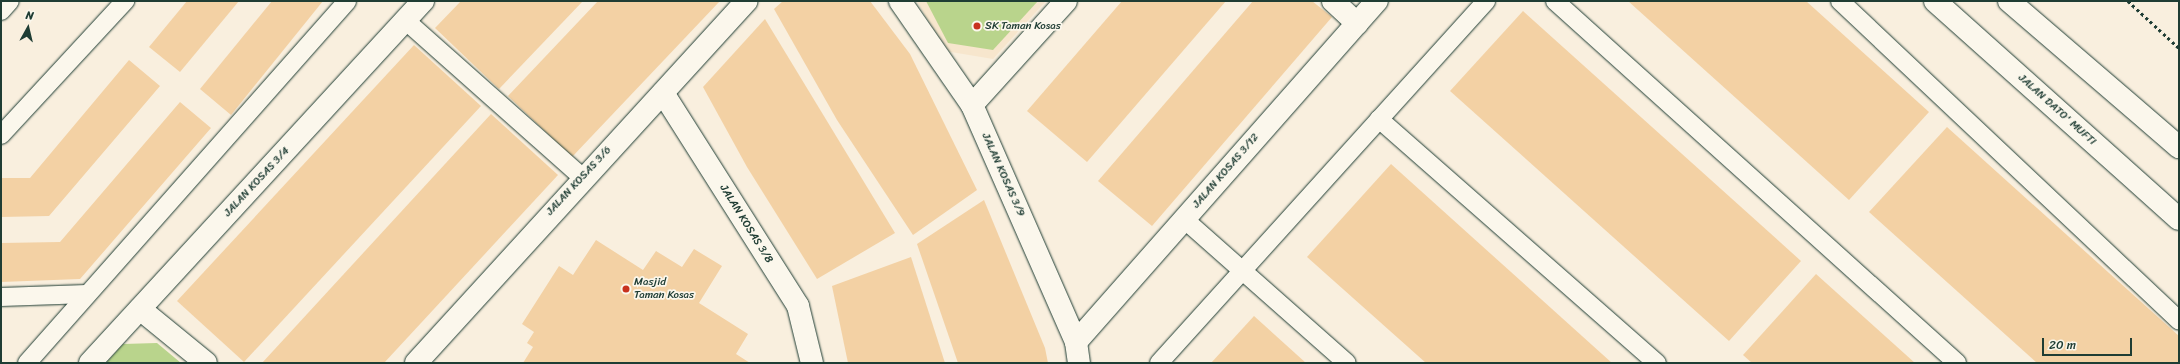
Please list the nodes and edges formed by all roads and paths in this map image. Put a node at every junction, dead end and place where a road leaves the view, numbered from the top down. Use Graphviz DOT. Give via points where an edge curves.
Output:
graph roads {
  1 [pos="10,1"];
  2 [pos="125,1"];
  3 [pos="348,1"];
  4 [pos="423,1"];
  5 [pos="746,1"];
  6 [pos="900,1"];
  7 [pos="1066,1"];
  8 [pos="1333,1"];
  9 [pos="1377,1"];
  10 [pos="1486,1"];
  11 [pos="1555,1"];
  12 [pos="1840,1"];
  13 [pos="1936,1"];
  14 [pos="2009,1"];
  15 [pos="2128,1"];
  16 [pos="1,11"];
  17 [pos="405,20"];
  18 [pos="1358,23"];
  19 [pos="2179,48"];
  20 [pos="663,93"];
  21 [pos="972,105"];
  22 [pos="1379,119"];
  23 [pos="1,135"];
  24 [pos="2179,147"];
  25 [pos="582,177"];
  26 [pos="2179,218"];
  27 [pos="1184,219"];
  28 [pos="1244,269"];
  29 [pos="87,294"];
  30 [pos="1,297"];
  31 [pos="140,309"];
  32 [pos="2179,321"];
  33 [pos="1077,353"];
  34 [pos="27,363"];
  35 [pos="90,363"];
  36 [pos="206,363"];
  37 [pos="416,363"];
  38 [pos="812,363"];
  39 [pos="1159,363"];
  40 [pos="1347,363"];
  41 [pos="1656,363"];
  42 [pos="1957,363"];
  1 -- 16 [label="lane"];
  2 -- 23 [label="lane"];
  3 -- 29 [label="lane"];
  4 -- 17 [label="street, JALAN KOSAS 3/4"];
  5 -- 20 [label="street, JALAN KOSAS 3/6"];
  6 -- 21 [label="street, JALAN KOSAS 3/9"];
  7 -- 21 [label="street"];
  8 -- 18 [label="street"];
  9 -- 18 [label="street, JALAN KOSAS 3/12"];
  10 -- 22 [label="lane"];
  11 -- 42 [label="lane"];
  12 -- 32 [label="lane"];
  13 -- 26 [label="street, JALAN DATO' MUFTI"];
  14 -- 24 [label="street"];
  15 -- 19 [label="path"];
  17 -- 25 [label="lane"];
  17 -- 31 [label="street, JALAN KOSAS 3/4"];
  18 -- 27 [label="street, JALAN KOSAS 3/12"];
  20 -- 25 [label="street, JALAN KOSAS 3/6"];
  20 -- 38 [label="street, JALAN KOSAS 3/8" via="798,306"];
  21 -- 33 [label="street, JALAN KOSAS 3/9"];
  22 -- 28 [label="lane"];
  22 -- 41 [label="lane"];
  25 -- 37 [label="street, JALAN KOSAS 3/6"];
  27 -- 28 [label="lane"];
  27 -- 33 [label="street, JALAN KOSAS 3/12"];
  28 -- 39 [label="lane"];
  28 -- 40 [label="lane"];
  29 -- 30 [label="lane"];
  29 -- 34 [label="lane"];
  31 -- 35 [label="street, JALAN KOSAS 3/4"];
  31 -- 36 [label="street"];
}
